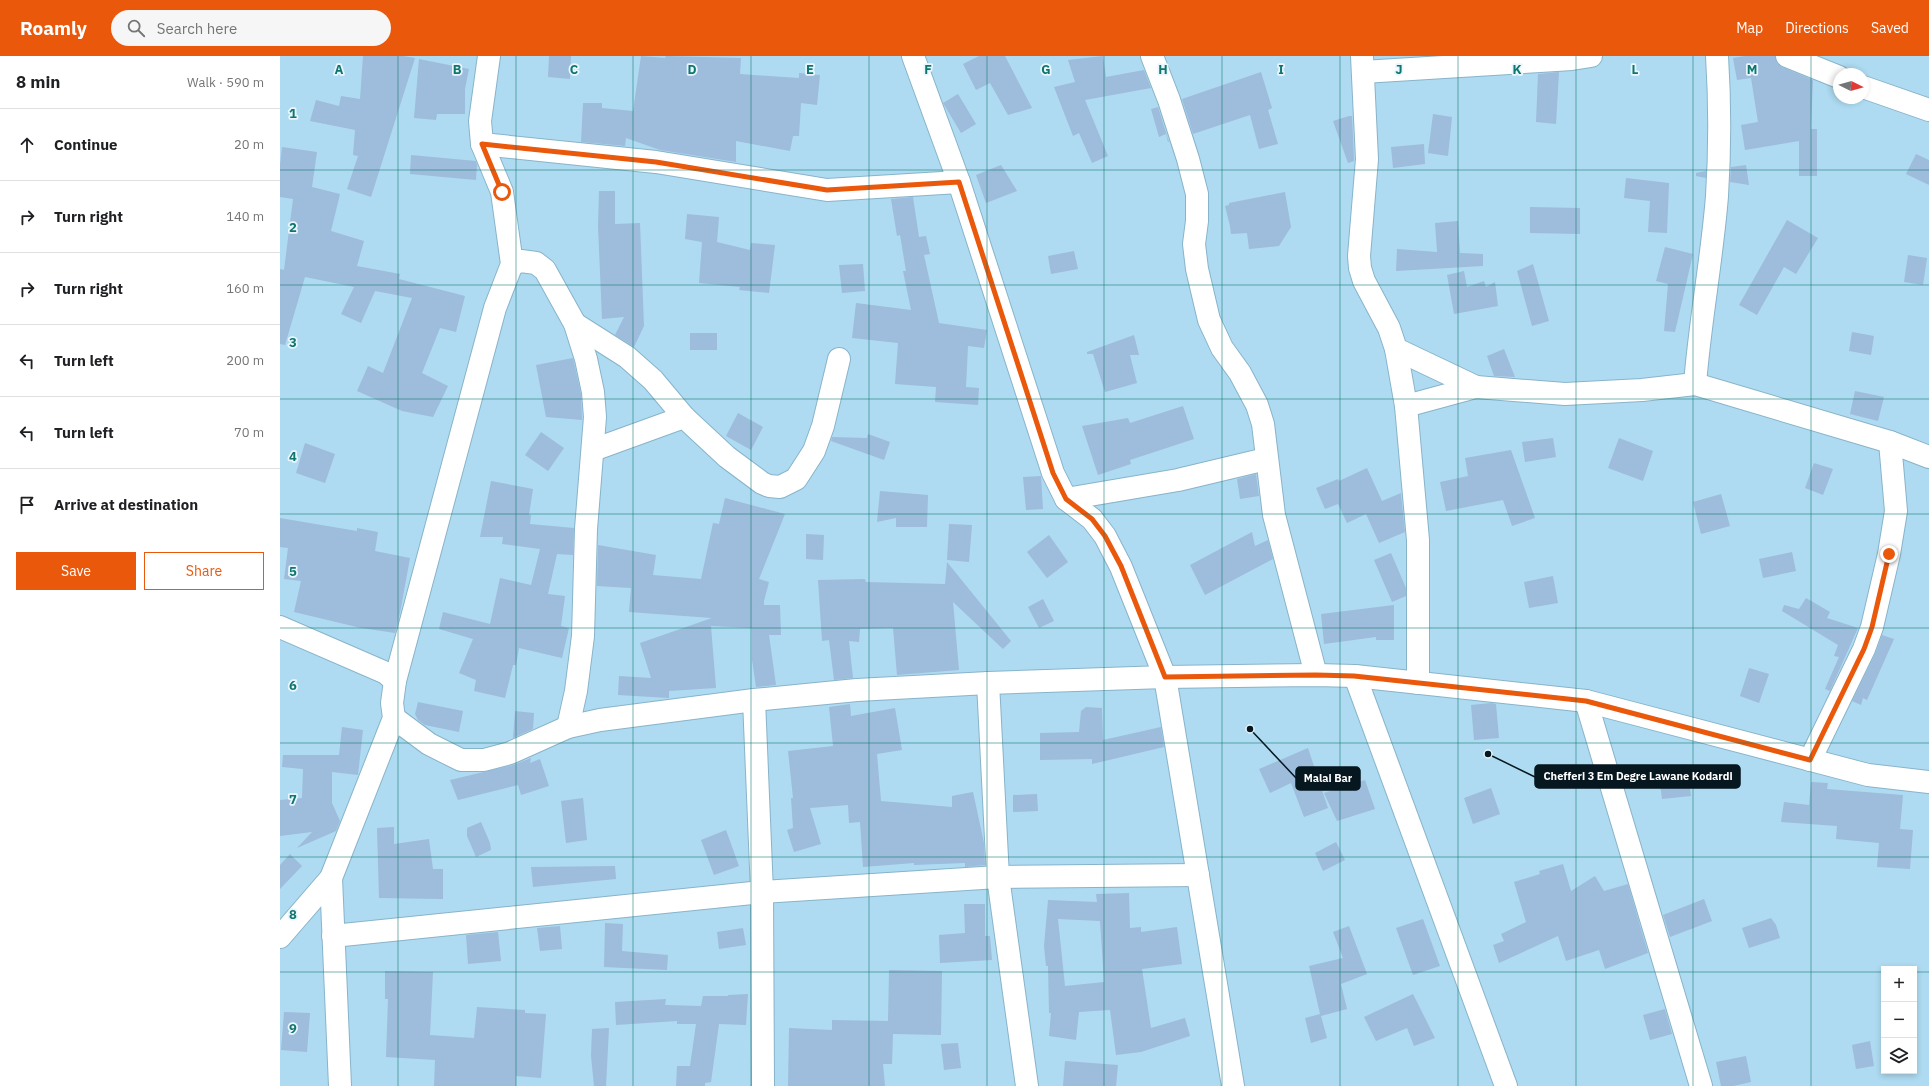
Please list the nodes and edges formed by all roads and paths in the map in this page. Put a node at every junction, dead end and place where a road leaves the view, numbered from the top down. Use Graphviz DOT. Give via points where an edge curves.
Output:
graph roads {
  1 [pos="489,56"];
  2 [pos="913,56"];
  3 [pos="1152,56"];
  4 [pos="1591,56"];
  5 [pos="1717,56"];
  6 [pos="1787,56"];
  7 [pos="1402,63"];
  8 [pos="1362,64"];
  9 [pos="1833,75"];
  10 [pos="1869,88"];
  11 [pos="1929,110"];
  12 [pos="482,144"];
  13 [pos="959,182"];
  14 [pos="512,264"];
  15 [pos="575,324"];
  16 [pos="1396,349"];
  17 [pos="839,359"];
  18 [pos="1695,384"];
  19 [pos="1476,386"];
  20 [pos="1406,406"];
  21 [pos="684,417"];
  22 [pos="1890,442"];
  23 [pos="593,450"];
  24 [pos="1929,457"];
  25 [pos="1266,458"];
  26 [pos="1066,499"];
  27 [pos="280,627"];
  28 [pos="1316,675"];
  29 [pos="1354,676"];
  30 [pos="1165,677"];
  31 [pos="395,681"];
  32 [pos="988,683"];
  33 [pos="1418,683"];
  34 [pos="754,700"];
  35 [pos="1586,701"];
  36 [pos="394,718"];
  37 [pos="568,727"];
  38 [pos="1810,760"];
  39 [pos="1929,782"];
  40 [pos="1198,875"];
  41 [pos="998,877"];
  42 [pos="331,878"];
  43 [pos="762,892"];
  44 [pos="333,936"];
  45 [pos="280,937"];
  46 [pos="340,1086"];
  47 [pos="763,1086"];
  48 [pos="1027,1086"];
  49 [pos="1234,1086"];
  50 [pos="1506,1086"];
  51 [pos="1701,1086"];
  1 -- 12 [label="street" via="480,121"];
  2 -- 13 [label="street"];
  3 -- 25 [label="street" via="1186,152 1197,194 1194,244 1209,320 1222,348 1258,405 1263,424"];
  4 -- 7 [label="street" via="1572,59"];
  5 -- 18 [label="street" via="1720,118 1717,197"];
  6 -- 9 [label="street"];
  7 -- 8 [label="street"];
  8 -- 16 [label="street" via="1367,159 1360,268 1364,281 1389,328"];
  10 -- 11 [label="street"];
  12 -- 13 [label="street" via="656,162 827,190"];
  12 -- 14 [label="street" via="502,192"];
  13 -- 26 [label="street" via="1053,473"];
  14 -- 15 [label="street" via="520,261 536,263 545,270"];
  14 -- 31 [label="street" via="495,308"];
  15 -- 21 [label="street" via="627,357 653,380"];
  15 -- 23 [label="street" via="593,392"];
  16 -- 19 [label="street"];
  16 -- 20 [label="street"];
  17 -- 21 [label="street" via="823,426 814,451 796,479 780,487 762,483 727,457"];
  18 -- 19 [label="street" via="1565,394"];
  18 -- 22 [label="street"];
  19 -- 20 [label="street"];
  20 -- 33 [label="street" via="1418,540"];
  21 -- 23 [label="street"];
  22 -- 24 [label="street"];
  22 -- 38 [label="street" via="1896,511 1872,627 1864,649"];
  23 -- 37 [label="street" via="586,529 583,636 576,691"];
  25 -- 26 [label="street" via="1178,480"];
  25 -- 28 [label="street" via="1274,516"];
  26 -- 30 [label="street" via="1092,519 1105,536 1121,566"];
  27 -- 31 [label="street" via="386,673"];
  28 -- 29 [label="street"];
  28 -- 30 [label="street"];
  29 -- 33 [label="street"];
  29 -- 50 [label="street"];
  30 -- 32 [label="street"];
  30 -- 40 [label="street"];
  31 -- 36 [label="street" via="392,704"];
  32 -- 34 [label="street" via="857,690"];
  32 -- 41 [label="street"];
  33 -- 35 [label="street"];
  34 -- 37 [label="street" via="600,720"];
  34 -- 43 [label="street"];
  35 -- 38 [label="street"];
  35 -- 51 [label="street"];
  36 -- 37 [label="street" via="429,744 461,760 484,760 510,753"];
  36 -- 42 [label="street"];
  38 -- 39 [label="street" via="1868,775"];
  40 -- 41 [label="street"];
  40 -- 49 [label="street"];
  41 -- 43 [label="street"];
  41 -- 48 [label="street"];
  42 -- 44 [label="street"];
  42 -- 45 [label="street"];
  43 -- 44 [label="street"];
  43 -- 47 [label="street"];
  44 -- 46 [label="street"];
}
